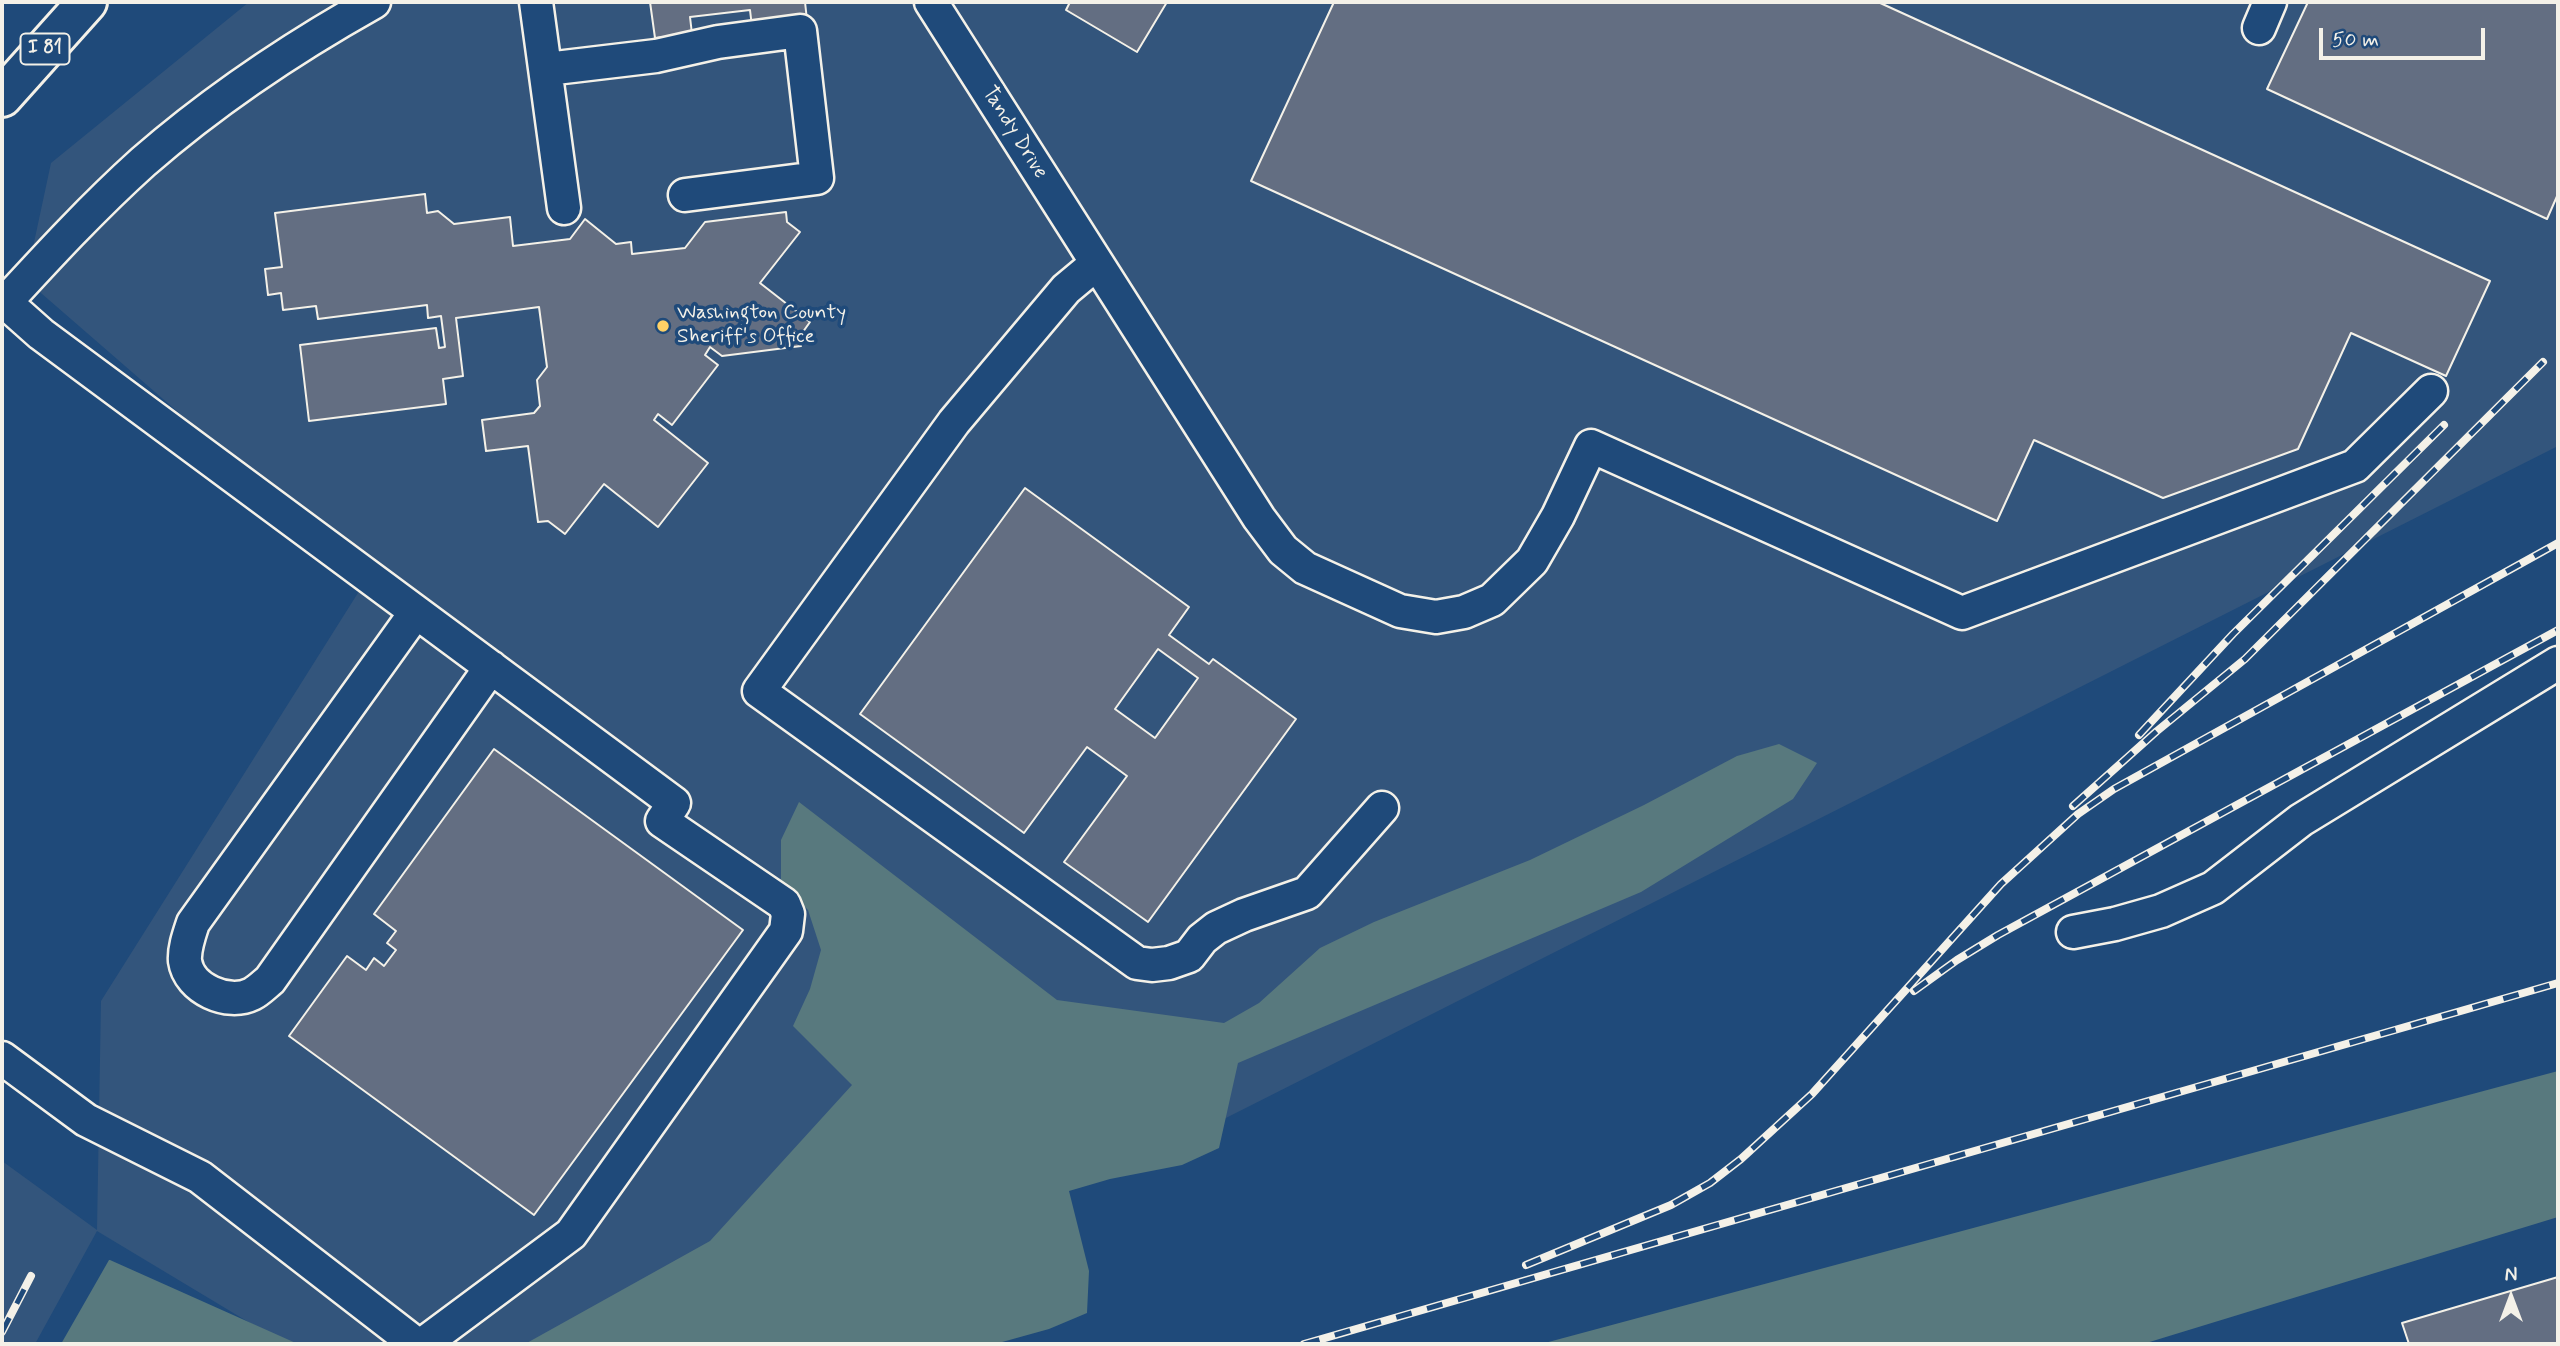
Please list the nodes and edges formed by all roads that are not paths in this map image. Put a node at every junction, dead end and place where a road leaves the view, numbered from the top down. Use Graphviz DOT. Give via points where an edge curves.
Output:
graph roads {
  1 [pos="87,2"];
  2 [pos="374,2"];
  3 [pos="536,2"];
  4 [pos="931,2"];
  5 [pos="547,69"];
  6 [pos="2,97"];
  7 [pos="685,195"];
  8 [pos="564,208"];
  9 [pos="1096,264"];
  10 [pos="4,304"];
  11 [pos="2431,391"];
  12 [pos="416,612"];
  13 [pos="2558,663"];
  14 [pos="491,667"];
  15 [pos="1382,808"];
  16 [pos="2073,932"];
  17 [pos="2,1058"];
  18 [pos="416,1344"];
  19 [pos="423,1344"];
  1 -- 6 [label="highway, I 81"];
  2 -- 10 [label="street" via="303,42 144,162"];
  3 -- 5 [label="street"];
  4 -- 9 [label="street, Tandy Drive"];
  5 -- 7 [label="street" via="656,57 718,42 800,31 817,178"];
  5 -- 8 [label="street"];
  9 -- 11 [label="street, Tandy Drive" via="1283,550 1305,568 1400,611 1436,617 1492,600 1513,582 1532,561 1558,516 1591,446 1962,613 2355,466"];
  9 -- 15 [label="street" via="1066,289 954,422 759,691 1137,963 1169,963 1189,956 1216,928 1307,893"];
  10 -- 12 [label="street"];
  12 -- 14 [label="street"];
  12 -- 14 [label="street" via="193,923 185,963 202,987 220,997 237,999 253,994 270,980"];
  13 -- 16 [label="street" via="2301,820 2213,888 2161,911"];
  14 -- 19 [label="street" via="674,803 662,821 784,904 788,914 786,930 571,1234"];
  17 -- 18 [label="street" via="86,1120 200,1177"];
}
